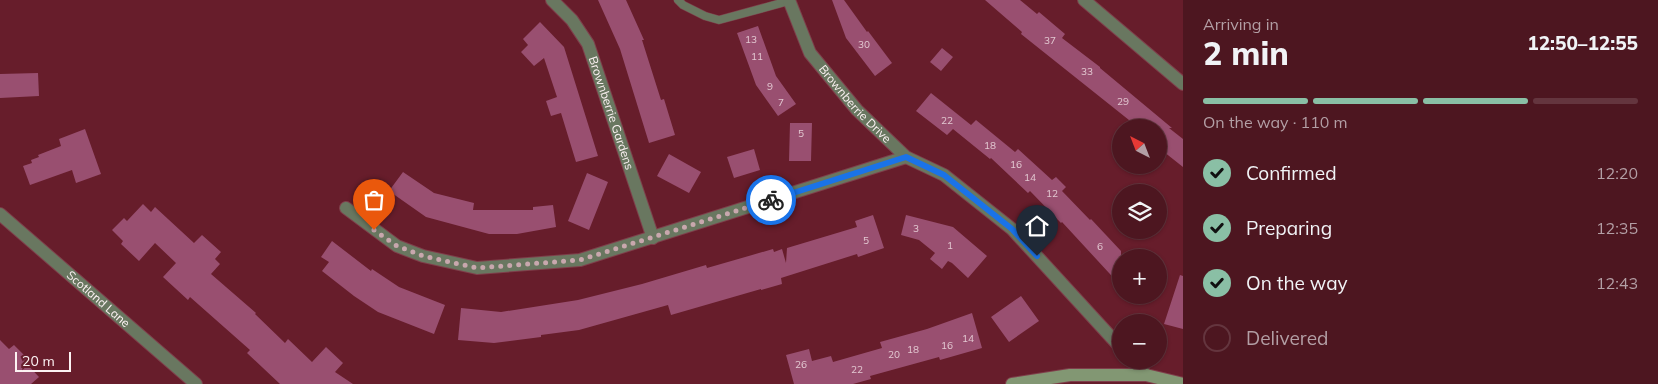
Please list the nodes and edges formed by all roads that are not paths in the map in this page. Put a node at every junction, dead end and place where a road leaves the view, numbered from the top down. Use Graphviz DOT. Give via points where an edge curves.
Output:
graph roads {
  1 [pos="552,0"];
  2 [pos="678,0"];
  3 [pos="789,0"];
  4 [pos="1084,0"];
  5 [pos="1183,84"];
  6 [pos="906,157"];
  7 [pos="346,208"];
  8 [pos="0,214"];
  9 [pos="653,238"];
  10 [pos="1112,338"];
  11 [pos="1140,369"];
  12 [pos="1146,375"];
  13 [pos="196,384"];
  14 [pos="1012,384"];
  15 [pos="1183,384"];
  1 -- 9 [label="street, Brownberrie Gardens" via="572,20 588,44"];
  2 -- 3 [label="lane" via="704,16 719,20"];
  3 -- 6 [label="street, Brownberrie Drive" via="810,53 857,110"];
  4 -- 5 [label="street"];
  6 -- 9 [label="street"];
  6 -- 10 [label="street, Brownberrie Drive" via="944,175 1012,229"];
  7 -- 9 [label="street" via="397,246 423,256 477,268 580,260"];
  8 -- 13 [label="street, Scotland Lane"];
  11 -- 12 [label="street"];
  12 -- 14 [label="street" via="1070,375"];
  12 -- 15 [label="street"];
}
